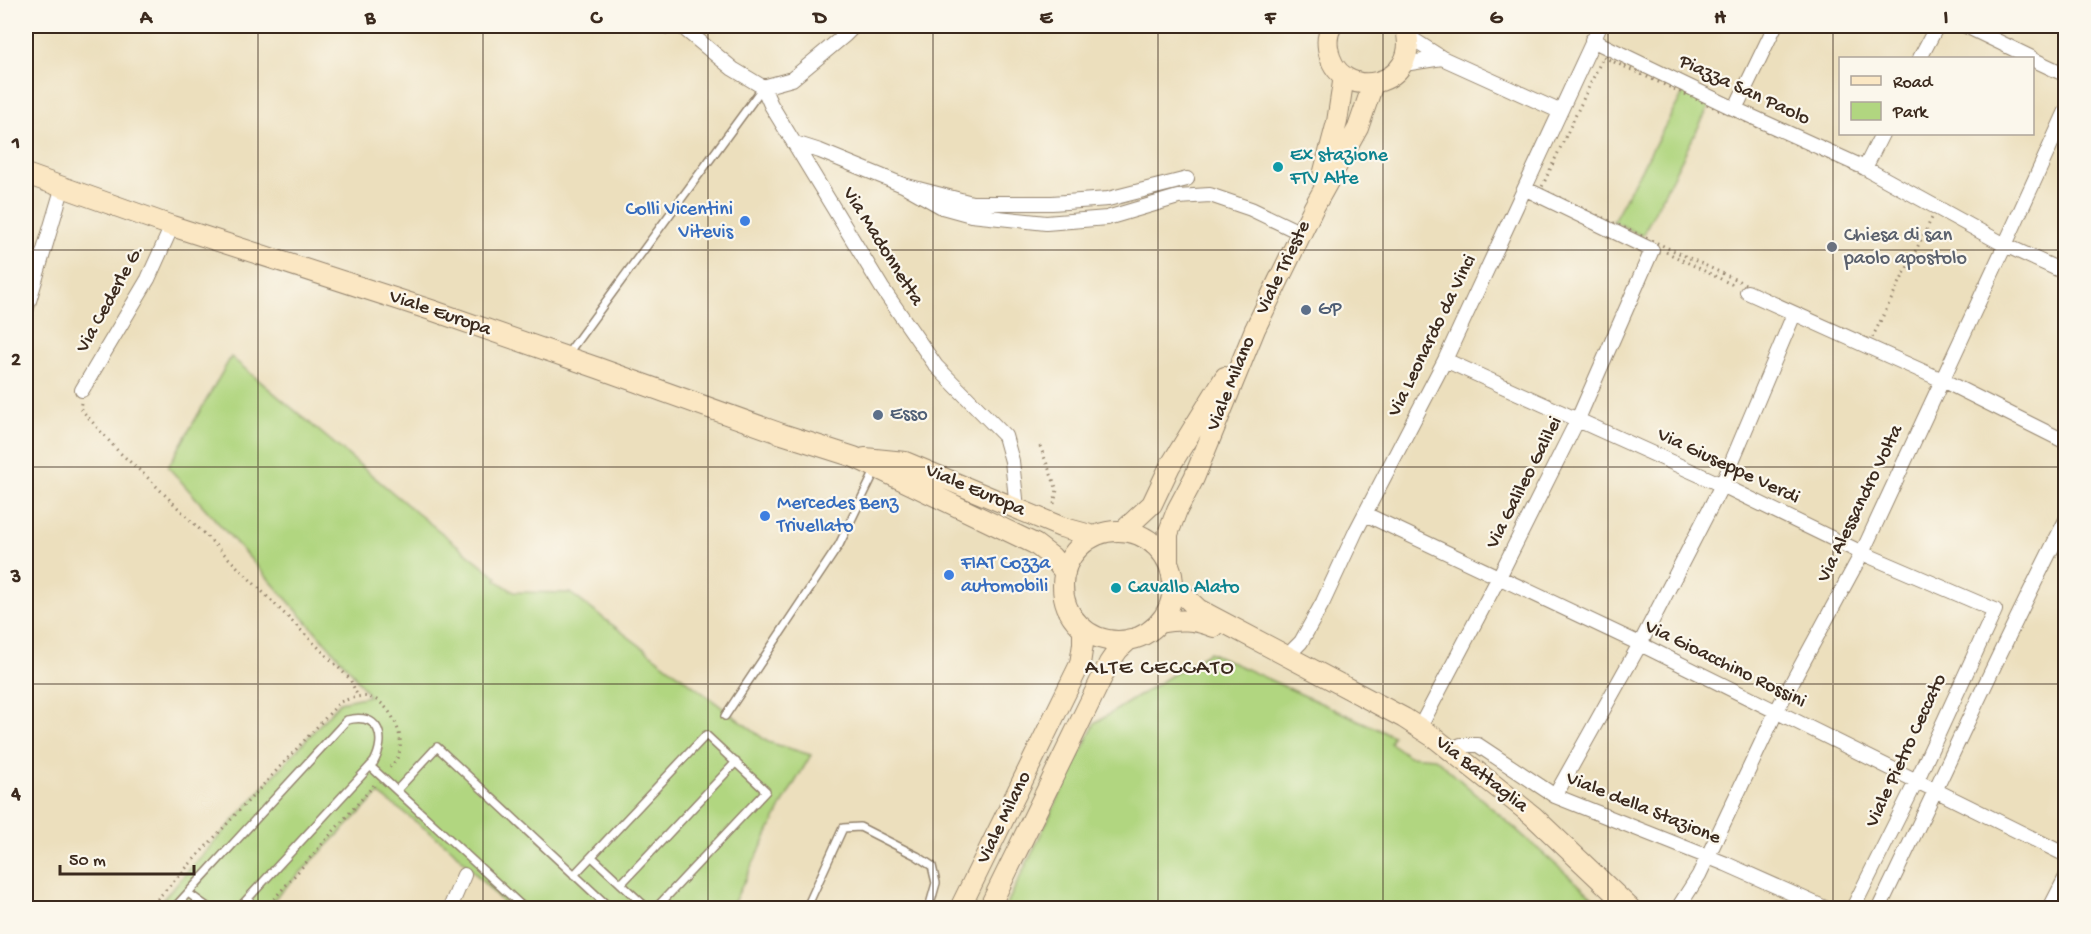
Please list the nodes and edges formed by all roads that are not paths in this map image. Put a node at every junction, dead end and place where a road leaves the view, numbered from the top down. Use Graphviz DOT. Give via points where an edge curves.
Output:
graph roads {
  1 [pos="681,26"];
  2 [pos="854,26"];
  3 [pos="1600,26"];
  4 [pos="1775,26"];
  5 [pos="1937,26"];
  6 [pos="1966,26"];
  7 [pos="1330,27"];
  8 [pos="1407,31"];
  9 [pos="1592,40"];
  10 [pos="1921,57"];
  11 [pos="2030,57"];
  12 [pos="1442,58"];
  13 [pos="2034,59"];
  14 [pos="1404,64"];
  15 [pos="2066,75"];
  16 [pos="1344,76"];
  17 [pos="1373,84"];
  18 [pos="763,87"];
  19 [pos="1735,109"];
  20 [pos="1559,111"];
  21 [pos="2066,111"];
  22 [pos="1882,135"];
  23 [pos="795,143"];
  24 [pos="1865,168"];
  25 [pos="26,174"];
  26 [pos="1187,179"];
  27 [pos="63,186"];
  28 [pos="903,186"];
  29 [pos="1526,189"];
  30 [pos="1314,207"];
  31 [pos="172,226"];
  32 [pos="1301,233"];
  33 [pos="2005,245"];
  34 [pos="2066,273"];
  35 [pos="1747,292"];
  36 [pos="26,311"];
  37 [pos="1794,314"];
  38 [pos="1255,329"];
  39 [pos="566,357"];
  40 [pos="1445,360"];
  41 [pos="1942,380"];
  42 [pos="82,390"];
  43 [pos="1578,419"];
  44 [pos="2066,442"];
  45 [pos="854,457"];
  46 [pos="876,468"];
  47 [pos="1722,485"];
  48 [pos="1017,508"];
  49 [pos="1365,514"];
  50 [pos="2066,520"];
  51 [pos="1123,531"];
  52 [pos="1094,536"];
  53 [pos="1862,553"];
  54 [pos="1168,563"];
  55 [pos="1065,573"];
  56 [pos="1499,577"];
  57 [pos="1173,585"];
  58 [pos="1995,610"];
  59 [pos="1159,623"];
  60 [pos="1083,628"];
  61 [pos="1130,639"];
  62 [pos="1640,644"];
  63 [pos="1287,656"];
  64 [pos="1312,670"];
  65 [pos="1776,712"];
  66 [pos="725,716"];
  67 [pos="1420,727"];
  68 [pos="1450,750"];
  69 [pos="735,762"];
  70 [pos="370,766"];
  71 [pos="1917,780"];
  72 [pos="397,790"];
  73 [pos="1937,790"];
  74 [pos="1555,796"];
  75 [pos="2066,855"];
  76 [pos="1706,856"];
  77 [pos="592,857"];
  78 [pos="464,875"];
  79 [pos="574,875"];
  80 [pos="2066,877"];
  81 [pos="621,884"];
  82 [pos="188,893"];
  83 [pos="807,907"];
  84 [pos="174,909"];
  85 [pos="209,909"];
  86 [pos="239,909"];
  87 [pos="450,909"];
  88 [pos="524,909"];
  89 [pos="610,909"];
  90 [pos="647,909"];
  91 [pos="656,909"];
  92 [pos="929,909"];
  93 [pos="960,909"];
  94 [pos="989,909"];
  95 [pos="1630,909"];
  96 [pos="1678,909"];
  97 [pos="1825,909"];
  98 [pos="1853,909"];
  99 [pos="1879,909"];
  100 [pos="2050,909"];
  1 -- 18 [label="street"];
  2 -- 18 [label="street" via="792,79"];
  3 -- 9 [label="street, Via Leonardo da Vinci"];
  4 -- 19 [label="street"];
  5 -- 10 [label="street"];
  6 -- 11 [label="street"];
  7 -- 16 [label="main road" via="1329,56"];
  8 -- 12 [label="street"];
  8 -- 14 [label="main road" via="1409,51"];
  9 -- 19 [label="street, Piazza San Paolo"];
  9 -- 20 [label="street, Via Leonardo da Vinci"];
  12 -- 14 [label="street"];
  12 -- 20 [label="street"];
  13 -- 15 [label="street"];
  14 -- 17 [label="main road" via="1396,73"];
  16 -- 17 [label="main road"];
  16 -- 30 [label="main road, Viale Trieste" via="1337,122"];
  17 -- 30 [label="main road, Viale Trieste" via="1358,128"];
  18 -- 23 [label="street, Via Madonnetta"];
  18 -- 39 [label="lane"];
  19 -- 24 [label="street, Piazza San Paolo"];
  20 -- 29 [label="street, Via Leonardo da Vinci"];
  21 -- 33 [label="street, Via Alessandro Volta"];
  22 -- 24 [label="street"];
  23 -- 28 [label="street"];
  23 -- 48 [label="street, Via Madonnetta" via="882,288 936,366 1005,436"];
  24 -- 33 [label="street, Piazza San Paolo"];
  25 -- 27 [label="main road, Viale Europa"];
  26 -- 28 [label="street" via="1108,199 1052,203 972,203"];
  27 -- 31 [label="main road, Viale Europa"];
  27 -- 36 [label="street"];
  28 -- 32 [label="street" via="952,210 1046,224 1107,218 1178,197 1210,195"];
  29 -- 40 [label="street, Via Leonardo da Vinci"];
  29 -- 43 [label="street, Via Galileo Galilei" via="1652,250"];
  30 -- 32 [label="main road, Viale Trieste"];
  31 -- 39 [label="main road, Viale Europa"];
  31 -- 42 [label="street, Via Cederle G." via="148,279"];
  32 -- 38 [label="main road, Viale Trieste"];
  33 -- 34 [label="street, Piazza San Paolo"];
  33 -- 41 [label="street, Via Alessandro Volta"];
  35 -- 37 [label="street"];
  37 -- 41 [label="street"];
  37 -- 47 [label="street"];
  38 -- 51 [label="main road, Viale Milano" via="1170,466 1152,504"];
  38 -- 54 [label="main road, Viale Milano" via="1168,534"];
  39 -- 45 [label="main road, Viale Europa"];
  40 -- 43 [label="street, Via Giuseppe Verdi"];
  40 -- 49 [label="street, Via Leonardo da Vinci"];
  41 -- 44 [label="street"];
  41 -- 53 [label="street, Via Alessandro Volta"];
  43 -- 47 [label="street, Via Giuseppe Verdi"];
  43 -- 56 [label="street, Via Galileo Galilei"];
  45 -- 46 [label="main road, Viale Europa"];
  45 -- 48 [label="main road, Viale Europa" via="905,462"];
  46 -- 55 [label="main road, Viale Europa" via="1035,544"];
  46 -- 66 [label="lane" via="839,545"];
  47 -- 53 [label="street, Via Giuseppe Verdi"];
  47 -- 62 [label="street"];
  48 -- 52 [label="main road, Viale Europa"];
  49 -- 56 [label="street, Via Gioacchino Rossini"];
  49 -- 63 [label="street, Via Leonardo da Vinci" via="1323,603 1301,642"];
  50 -- 73 [label="street" via="2015,618"];
  51 -- 52 [label="main road"];
  51 -- 54 [label="main road, Viale Milano" via="1150,541"];
  52 -- 55 [label="main road" via="1076,551"];
  53 -- 58 [label="street, Via Giuseppe Verdi"];
  53 -- 65 [label="street, Via Alessandro Volta"];
  54 -- 57 [label="main road, Viale Milano"];
  55 -- 60 [label="main road" via="1066,603"];
  56 -- 62 [label="street, Via Gioacchino Rossini"];
  56 -- 67 [label="street, Via Galileo Galilei"];
  57 -- 59 [label="main road, Viale Milano" via="1170,606"];
  57 -- 63 [label="main road, Via Battaglia" via="1198,609"];
  58 -- 71 [label="street, Viale Pietro Ceccato"];
  59 -- 61 [label="main road, Viale Milano"];
  59 -- 64 [label="main road, Via Battaglia" via="1199,621"];
  60 -- 61 [label="main road" via="1110,640"];
  60 -- 93 [label="main road, Viale Milano" via="1080,664"];
  61 -- 94 [label="main road, Viale Milano" via="1109,663"];
  62 -- 65 [label="street, Via Gioacchino Rossini"];
  62 -- 74 [label="street"];
  63 -- 64 [label="main road, Via Battaglia"];
  64 -- 67 [label="main road, Via Battaglia"];
  65 -- 71 [label="street, Via Gioacchino Rossini"];
  65 -- 76 [label="street, Via Alessandro Volta"];
  67 -- 68 [label="main road, Via Battaglia"];
  68 -- 74 [label="street, Viale della Stazione" via="1478,745"];
  68 -- 95 [label="main road, Via Battaglia" via="1533,816"];
  69 -- 77 [label="lane" via="706,735"];
  69 -- 81 [label="lane"];
  69 -- 91 [label="lane" via="766,791"];
  70 -- 72 [label="lane"];
  70 -- 82 [label="lane" via="379,753 381,736 373,723 360,717 347,720"];
  70 -- 86 [label="lane"];
  71 -- 73 [label="street, Via Gioacchino Rossini"];
  71 -- 98 [label="street, Viale Pietro Ceccato"];
  72 -- 79 [label="lane" via="437,747"];
  72 -- 88 [label="lane"];
  73 -- 75 [label="street, Via Gioacchino Rossini"];
  73 -- 99 [label="street"];
  74 -- 76 [label="street, Viale della Stazione"];
  76 -- 96 [label="street, Via Alessandro Volta" via="1699,876"];
  76 -- 97 [label="street, Viale della Stazione"];
  77 -- 79 [label="lane"];
  77 -- 81 [label="lane"];
  78 -- 87 [label="street"];
  79 -- 89 [label="lane"];
  80 -- 100 [label="street"];
  81 -- 90 [label="lane"];
  82 -- 84 [label="lane"];
  82 -- 85 [label="lane"];
  83 -- 92 [label="lane" via="843,828 860,827 932,866 936,883"];
}
